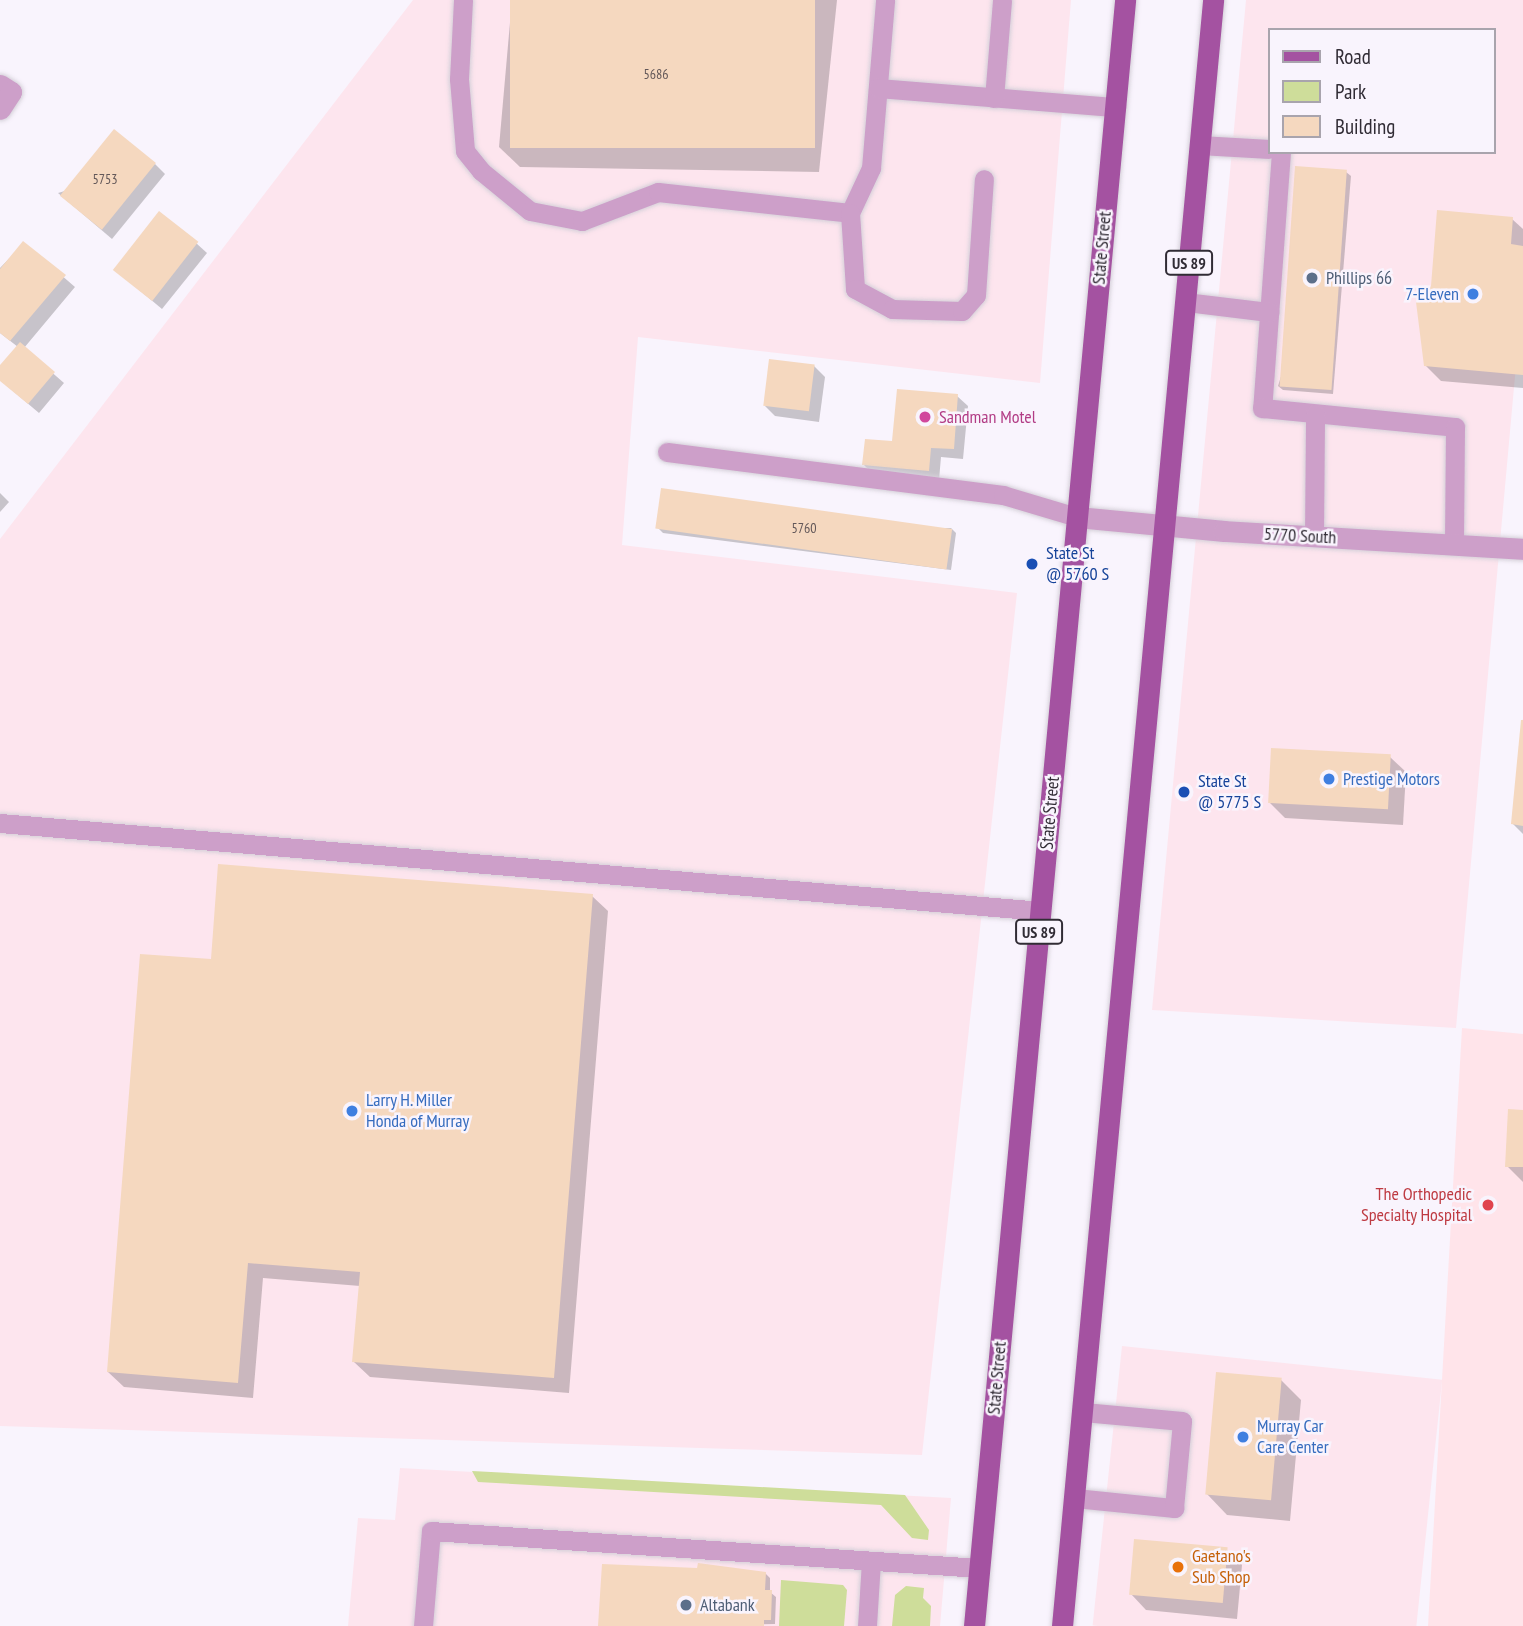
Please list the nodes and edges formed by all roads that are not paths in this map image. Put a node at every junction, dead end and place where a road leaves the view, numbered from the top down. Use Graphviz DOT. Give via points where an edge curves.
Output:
graph roads {
  1 [pos="463,0"];
  2 [pos="885,0"];
  3 [pos="1002,0"];
  4 [pos="1125,0"];
  5 [pos="1213,0"];
  6 [pos="878,88"];
  7 [pos="994,98"];
  8 [pos="1116,107"];
  9 [pos="1200,145"];
  10 [pos="1268,149"];
  11 [pos="1281,154"];
  12 [pos="984,179"];
  13 [pos="850,213"];
  14 [pos="1186,302"];
  15 [pos="1269,312"];
  16 [pos="1315,415"];
  17 [pos="667,452"];
  18 [pos="1077,517"];
  19 [pos="1165,525"];
  20 [pos="1314,536"];
  21 [pos="1454,545"];
  22 [pos="1523,549"];
  23 [pos="0,823"];
  24 [pos="1041,911"];
  25 [pos="1083,1412"];
  26 [pos="1075,1498"];
  27 [pos="871,1561"];
  28 [pos="980,1568"];
  29 [pos="423,1626"];
  30 [pos="867,1626"];
  31 [pos="974,1626"];
  32 [pos="1062,1626"];
  1 -- 13 [label="lane" via="459,79 465,151 481,171 530,211 582,221 658,192"];
  2 -- 6 [label="lane"];
  3 -- 7 [label="lane"];
  4 -- 8 [label="main road, State Street / US 89"];
  5 -- 9 [label="main road, US 89"];
  6 -- 7 [label="lane"];
  6 -- 13 [label="lane" via="871,168"];
  7 -- 8 [label="lane"];
  8 -- 18 [label="main road, State Street / US 89"];
  9 -- 10 [label="lane"];
  9 -- 14 [label="main road, US 89"];
  11 -- 15 [label="lane"];
  12 -- 13 [label="lane" via="976,295 962,311 892,309 855,289"];
  14 -- 15 [label="lane"];
  14 -- 19 [label="main road, US 89"];
  15 -- 16 [label="lane" via="1262,408"];
  16 -- 20 [label="lane"];
  16 -- 21 [label="lane" via="1455,426"];
  17 -- 18 [label="lane" via="1003,495"];
  18 -- 19 [label="street, 5770 South"];
  18 -- 24 [label="main road, State Street / US 89"];
  19 -- 20 [label="street, 5770 South"];
  19 -- 25 [label="main road, US 89"];
  20 -- 21 [label="street, 5770 South"];
  21 -- 22 [label="street, 5770 South"];
  23 -- 24 [label="lane"];
  24 -- 28 [label="main road, State Street / US 89"];
  25 -- 26 [label="main road, US 89"];
  25 -- 26 [label="lane" via="1182,1421 1174,1508"];
  26 -- 32 [label="main road, US 89"];
  27 -- 28 [label="lane"];
  27 -- 29 [label="lane" via="431,1531"];
  27 -- 30 [label="lane"];
  28 -- 31 [label="main road, State Street / US 89"];
}
